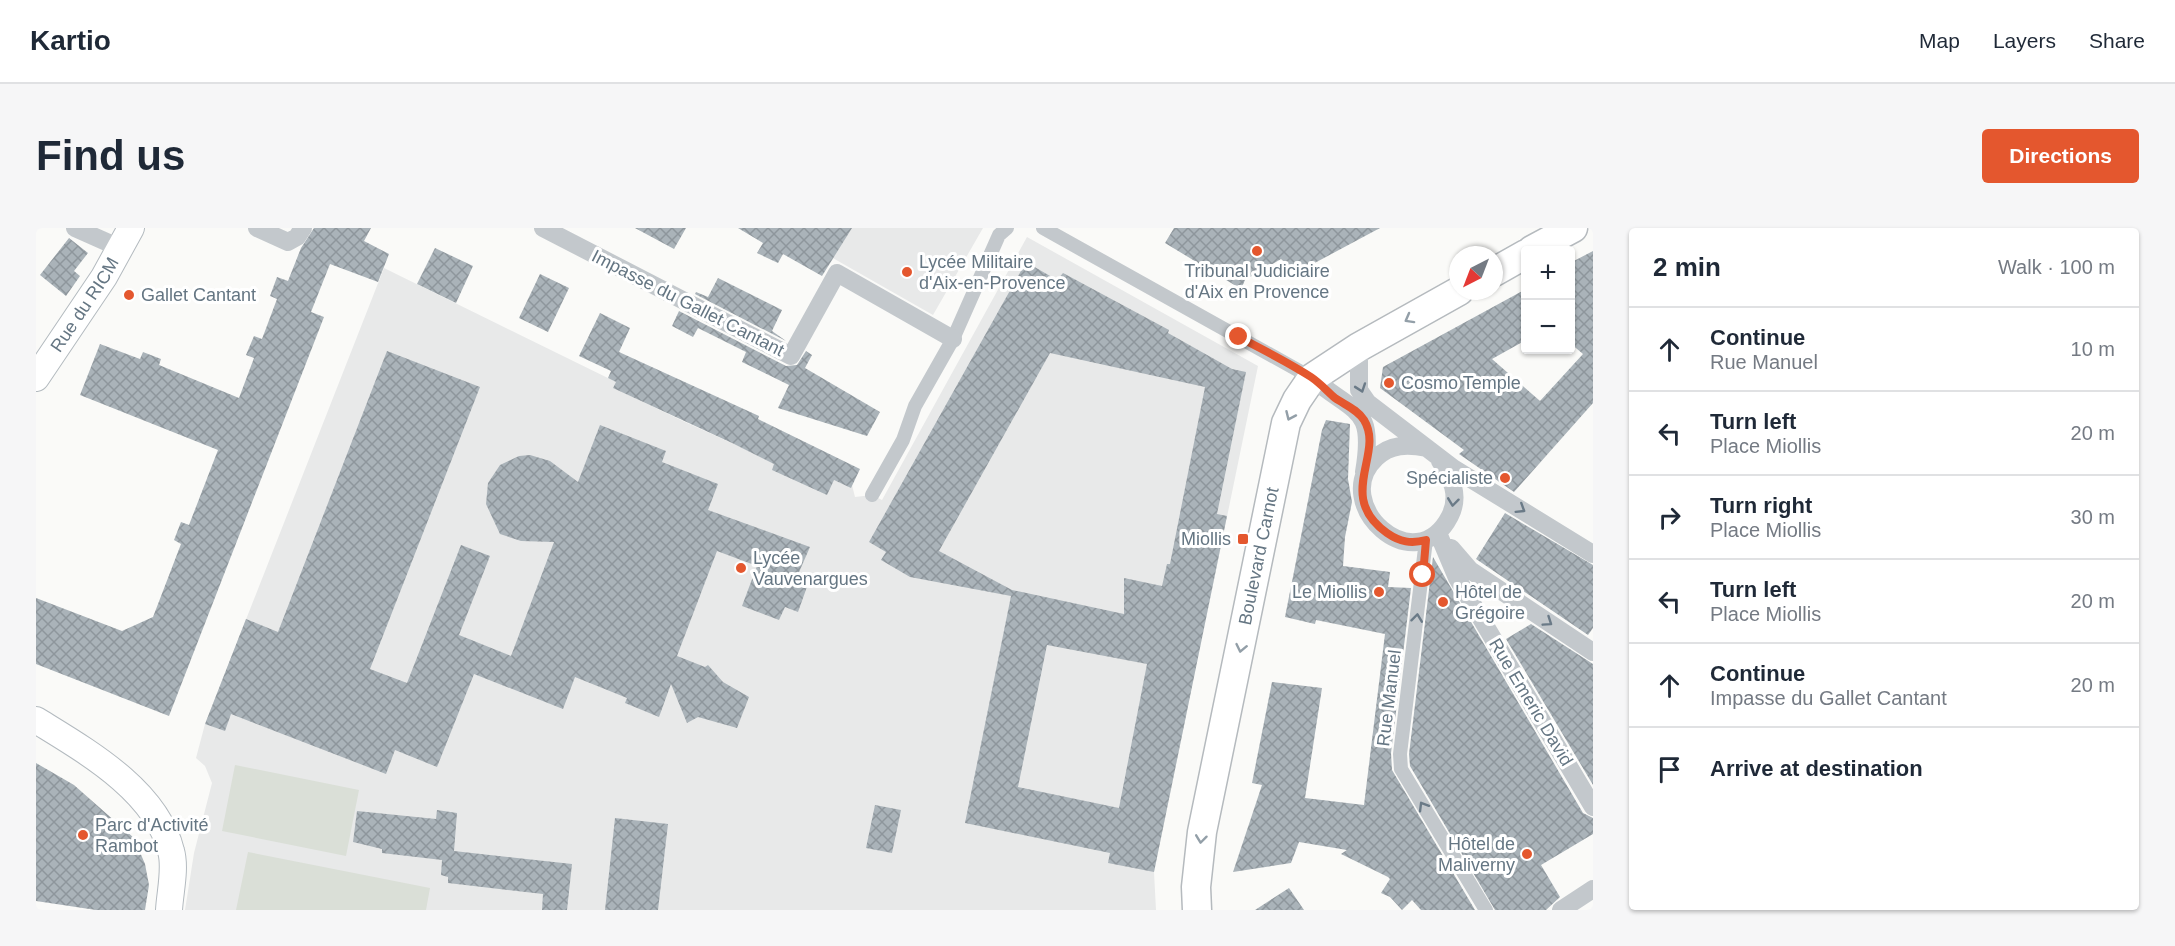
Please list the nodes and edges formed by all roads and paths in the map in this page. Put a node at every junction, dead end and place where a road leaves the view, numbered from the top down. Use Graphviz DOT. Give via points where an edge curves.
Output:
graph roads {
  1 [pos="75,228"];
  2 [pos="257,228"];
  3 [pos="303,228"];
  4 [pos="543,228"];
  5 [pos="1007,228"];
  6 [pos="1043,228"];
  7 [pos="1573,228"];
  8 [pos="125,238"];
  9 [pos="1539,246"];
  10 [pos="1521,257"];
  11 [pos="1503,267"];
  12 [pos="1449,297"];
  13 [pos="952,339"];
  14 [pos="1359,347"];
  15 [pos="36,378"];
  16 [pos="1312,378"];
  17 [pos="1432,453"];
  18 [pos="1363,474"];
  19 [pos="872,495"];
  20 [pos="1432,537"];
  21 [pos="1593,554"];
  22 [pos="1593,652"];
  23 [pos="36,720"];
  24 [pos="1593,807"];
  25 [pos="1593,889"];
  26 [pos="169,910"];
  27 [pos="1197,910"];
  28 [pos="1486,910"];
  29 [pos="1561,910"];
  1 -- 8 [label="street"];
  2 -- 3 [label="street" via="288,242"];
  4 -- 13 [label="street, Impasse du Gallet Cantant" via="791,356 837,273"];
  5 -- 13 [label="street" via="999,236"];
  6 -- 16 [label="street"];
  7 -- 9 [label="main road"];
  8 -- 15 [label="main road, Rue du RICM"];
  10 -- 11 [label="main road"];
  12 -- 14 [label="main road, Boulevard Carnot, one-way"];
  13 -- 19 [label="street"];
  14 -- 16 [label="main road, Boulevard Carnot"];
  14 -- 17 [label="street, one-way" via="1357,376 1363,397"];
  16 -- 18 [label="street" via="1357,411 1365,422 1368,445"];
  16 -- 27 [label="main road, Boulevard Carnot, one-way" via="1286,423 1281,445 1202,832"];
  17 -- 18 [label="street" via="1412,445 1396,446 1382,452"];
  17 -- 20 [label="street, one-way" via="1451,477 1455,494 1453,511 1445,526"];
  17 -- 21 [label="street, one-way"];
  18 -- 20 [label="street" via="1364,501 1379,528 1403,542"];
  20 -- 22 [label="street, one-way" via="1470,570"];
  20 -- 24 [label="street, Rue Emeric David"];
  28 -- 20 [label="street, Rue Manuel, one-way" via="1401,769"];
  23 -- 26 [label="main road" via="128,783 159,817 172,852"];
  25 -- 29 [label="street"];
}
